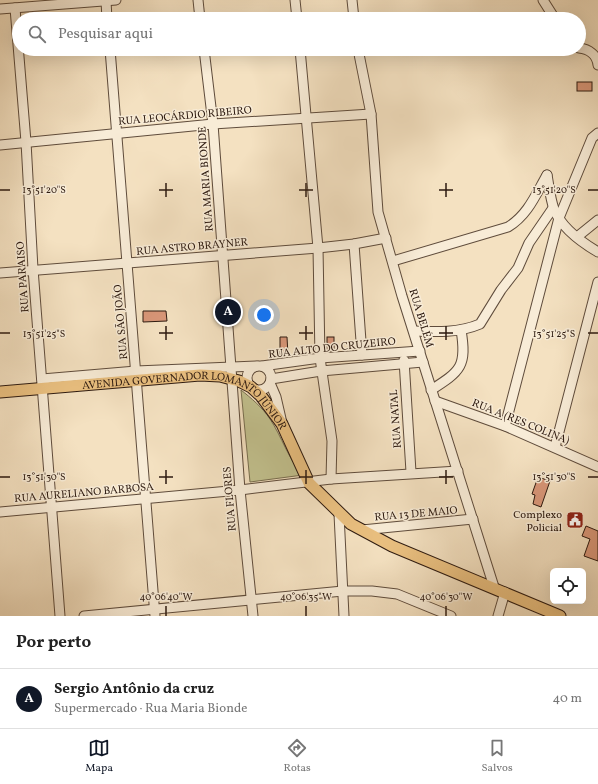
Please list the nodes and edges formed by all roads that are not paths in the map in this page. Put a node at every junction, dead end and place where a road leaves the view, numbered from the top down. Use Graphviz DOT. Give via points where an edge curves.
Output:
graph roads {
  1 [pos="116,0"];
  2 [pos="198,0"];
  3 [pos="295,0"];
  4 [pos="352,0"];
  5 [pos="543,0"];
  6 [pos="106,1"];
  7 [pos="15,8"];
  8 [pos="0,9"];
  9 [pos="15,12"];
  10 [pos="107,12"];
  11 [pos="199,12"];
  12 [pos="296,12"];
  13 [pos="353,12"];
  14 [pos="551,12"];
  15 [pos="586,50"];
  16 [pos="19,56"];
  17 [pos="111,56"];
  18 [pos="205,56"];
  19 [pos="301,56"];
  20 [pos="360,56"];
  21 [pos="598,65"];
  22 [pos="372,114"];
  23 [pos="308,117"];
  24 [pos="213,124"];
  25 [pos="116,132"];
  26 [pos="598,133"];
  27 [pos="26,142"];
  28 [pos="0,145"];
  29 [pos="553,208"];
  30 [pos="559,218"];
  31 [pos="598,220"];
  32 [pos="577,237"];
  33 [pos="386,238"];
  34 [pos="354,244"];
  35 [pos="318,248"];
  36 [pos="598,252"];
  37 [pos="222,255"];
  38 [pos="393,261"];
  39 [pos="127,264"];
  40 [pos="32,269"];
  41 [pos="0,272"];
  42 [pos="598,282"];
  43 [pos="461,330"];
  44 [pos="414,331"];
  45 [pos="420,351"];
  46 [pos="404,352"];
  47 [pos="362,355"];
  48 [pos="320,358"];
  49 [pos="423,362"];
  50 [pos="404,365"];
  51 [pos="260,366"];
  52 [pos="231,367"];
  53 [pos="321,371"];
  54 [pos="136,376"];
  55 [pos="231,379"];
  56 [pos="270,381"];
  57 [pos="42,384"];
  58 [pos="251,387"];
  59 [pos="431,390"];
  60 [pos="0,392"];
  61 [pos="435,401"];
  62 [pos="282,424"];
  63 [pos="505,426"];
  64 [pos="555,447"];
  65 [pos="598,467"];
  66 [pos="458,471"];
  67 [pos="411,472"];
  68 [pos="331,479"];
  69 [pos="309,483"];
  70 [pos="240,490"];
  71 [pos="146,499"];
  72 [pos="51,508"];
  73 [pos="0,512"];
  74 [pos="339,514"];
  75 [pos="473,519"];
  76 [pos="362,530"];
  77 [pos="494,588"];
  78 [pos="343,591"];
  79 [pos="505,592"];
  80 [pos="252,601"];
  81 [pos="155,613"];
  82 [pos="60,616"];
  83 [pos="84,616"];
  84 [pos="253,616"];
  85 [pos="344,616"];
  86 [pos="451,616"];
  87 [pos="498,616"];
  88 [pos="560,616"];
  1 -- 6 [label="street"];
  2 -- 11 [label="street"];
  3 -- 12 [label="street"];
  4 -- 13 [label="street"];
  5 -- 14 [label="street"];
  6 -- 7 [label="street"];
  6 -- 10 [label="street"];
  7 -- 8 [label="street"];
  7 -- 9 [label="street, RUA PARAISO"];
  15 -- 21 [label="street" via="595,56"];
  16 -- 27 [label="street, RUA PARAISO"];
  17 -- 25 [label="street, RUA SÃO JOÃO"];
  18 -- 24 [label="street, RUA MARIA BIONDE"];
  19 -- 23 [label="street"];
  20 -- 22 [label="street, RUA BELÉM"];
  22 -- 23 [label="street, RUA LEOCÁRDIO RIBEIRO"];
  22 -- 33 [label="street, RUA BELÉM" via="376,196"];
  23 -- 24 [label="street, RUA LEOCÁRDIO RIBEIRO"];
  23 -- 35 [label="street"];
  24 -- 25 [label="street, RUA LEOCÁRDIO RIBEIRO"];
  24 -- 37 [label="street, RUA MARIA BIONDE"];
  25 -- 27 [label="street, RUA LEOCÁRDIO RIBEIRO"];
  25 -- 39 [label="street, RUA SÃO JOÃO"];
  26 -- 30 [label="street" via="592,138"];
  27 -- 28 [label="street, RUA LEOCÁRDIO RIBEIRO"];
  27 -- 40 [label="street, RUA PARAISO"];
  29 -- 30 [label="street"];
  29 -- 38 [label="street" via="547,175 527,210 519,220 508,227"];
  29 -- 43 [label="street" via="529,243 518,268 480,324"];
  30 -- 32 [label="street"];
  30 -- 63 [label="street"];
  31 -- 32 [label="street"];
  32 -- 36 [label="street"];
  33 -- 34 [label="street, RUA ASTRO BRAYNER"];
  33 -- 38 [label="street, RUA BELÉM"];
  34 -- 35 [label="street, RUA ASTRO BRAYNER"];
  34 -- 47 [label="street"];
  35 -- 37 [label="street, RUA ASTRO BRAYNER"];
  35 -- 48 [label="street"];
  37 -- 39 [label="street, RUA ASTRO BRAYNER"];
  37 -- 52 [label="street, RUA MARIA BIONDE"];
  38 -- 44 [label="street, RUA BELÉM"];
  39 -- 40 [label="street, RUA ASTRO BRAYNER"];
  39 -- 54 [label="street, RUA SÃO JOÃO"];
  40 -- 41 [label="street, RUA ASTRO BRAYNER"];
  40 -- 57 [label="street, RUA PARAISO"];
  42 -- 64 [label="street"];
  43 -- 44 [label="street"];
  43 -- 59 [label="street" via="464,358 452,377"];
  44 -- 45 [label="street, RUA BELÉM"];
  45 -- 46 [label="street, RUA ALTO DO CRUZEIRO"];
  45 -- 49 [label="street, RUA BELÉM"];
  46 -- 47 [label="street, RUA ALTO DO CRUZEIRO"];
  46 -- 50 [label="street"];
  47 -- 48 [label="street, RUA ALTO DO CRUZEIRO"];
  48 -- 51 [label="street, RUA ALTO DO CRUZEIRO"];
  48 -- 53 [label="street"];
  49 -- 50 [label="street, RUA ALTO DO CRUZEIRO"];
  49 -- 59 [label="street, RUA BELÉM"];
  50 -- 53 [label="street, RUA ALTO DO CRUZEIRO"];
  50 -- 67 [label="street, RUA NATAL"];
  51 -- 52 [label="street, RUA ALTO DO CRUZEIRO"];
  51 -- 56 [label="street" via="270,372"];
  51 -- 58 [label="street" via="253,368 248,375"];
  52 -- 54 [label="street, RUA ALTO DO CRUZEIRO"];
  52 -- 55 [label="street, RUA MARIA BIONDE"];
  53 -- 56 [label="street, RUA ALTO DO CRUZEIRO"];
  53 -- 68 [label="street" via="332,441"];
  54 -- 55 [label="main road, AVENIDA GOVERNADOR LOMANTO JÚNIOR" via="200,375"];
  54 -- 57 [label="main road, AVENIDA GOVERNADOR LOMANTO JÚNIOR"];
  54 -- 71 [label="street, RUA SÃO JOÃO"];
  55 -- 58 [label="main road, AVENIDA GOVERNADOR LOMANTO JÚNIOR"];
  55 -- 70 [label="street, RUA FLORES"];
  56 -- 58 [label="street" via="261,390"];
  56 -- 62 [label="street"];
  57 -- 60 [label="main road, AVENIDA GOVERNADOR LOMANTO JÚNIOR"];
  57 -- 72 [label="street, RUA PARAISO"];
  58 -- 62 [label="main road, AVENIDA GOVERNADOR LOMANTO JÚNIOR"];
  59 -- 61 [label="street, RUA BELÉM"];
  61 -- 63 [label="street, RUA A (RES COLINA)"];
  61 -- 66 [label="street, RUA BELÉM"];
  62 -- 69 [label="main road, AVENIDA GOVERNADOR LOMANTO JÚNIOR"];
  63 -- 64 [label="street, RUA A (RES COLINA)"];
  64 -- 65 [label="street, RUA A (RES COLINA)"];
  66 -- 67 [label="street, RUA AURELIANO BARBOSA"];
  66 -- 75 [label="street, RUA BELÉM"];
  67 -- 68 [label="street, RUA AURELIANO BARBOSA"];
  68 -- 69 [label="street, RUA AURELIANO BARBOSA"];
  69 -- 70 [label="street, RUA AURELIANO BARBOSA"];
  69 -- 74 [label="main road, AVENIDA GOVERNADOR LOMANTO JÚNIOR"];
  70 -- 71 [label="street, RUA AURELIANO BARBOSA"];
  70 -- 80 [label="street, RUA FLORES"];
  71 -- 72 [label="street, RUA AURELIANO BARBOSA"];
  71 -- 81 [label="street, RUA SÃO JOÃO"];
  72 -- 73 [label="street, RUA AURELIANO BARBOSA"];
  72 -- 82 [label="street, RUA PARAISO"];
  74 -- 76 [label="main road, AVENIDA GOVERNADOR LOMANTO JÚNIOR"];
  74 -- 78 [label="street"];
  75 -- 76 [label="street, RUA 13 DE MAIO"];
  75 -- 77 [label="street, RUA BELÉM"];
  76 -- 77 [label="main road, AVENIDA GOVERNADOR LOMANTO JÚNIOR" via="392,546"];
  77 -- 79 [label="main road, AVENIDA GOVERNADOR LOMANTO JÚNIOR"];
  78 -- 80 [label="street"];
  78 -- 85 [label="street"];
  78 -- 86 [label="street" via="397,594"];
  79 -- 87 [label="street"];
  79 -- 88 [label="main road, AVENIDA GOVERNADOR LOMANTO JÚNIOR"];
  80 -- 81 [label="street"];
  80 -- 84 [label="street, RUA FLORES"];
  81 -- 83 [label="street"];
}
